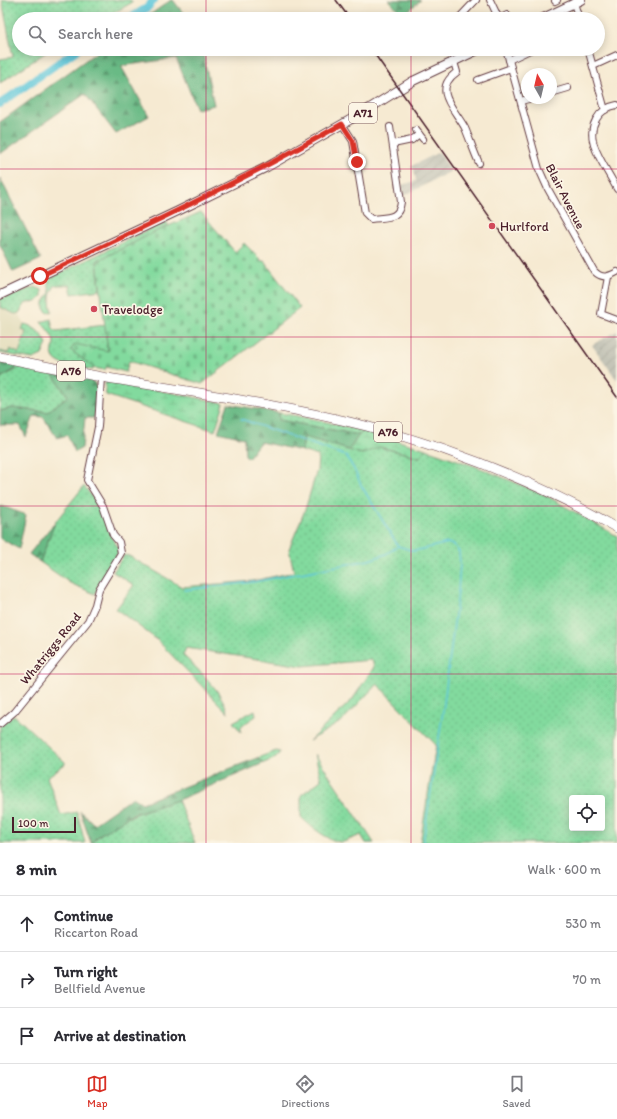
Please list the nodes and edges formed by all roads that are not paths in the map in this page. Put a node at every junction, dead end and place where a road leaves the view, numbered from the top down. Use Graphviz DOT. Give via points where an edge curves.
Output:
graph roads {
  1 [pos="476,0"];
  2 [pos="490,0"];
  3 [pos="578,2"];
  4 [pos="465,12"];
  5 [pos="496,12"];
  6 [pos="556,12"];
  7 [pos="579,12"];
  8 [pos="617,55"];
  9 [pos="464,56"];
  10 [pos="508,56"];
  11 [pos="517,56"];
  12 [pos="590,56"];
  13 [pos="509,60"];
  14 [pos="454,62"];
  15 [pos="593,66"];
  16 [pos="511,68"];
  17 [pos="478,80"];
  18 [pos="568,88"];
  19 [pos="557,91"];
  20 [pos="521,101"];
  21 [pos="522,104"];
  22 [pos="617,106"];
  23 [pos="605,110"];
  24 [pos="342,124"];
  25 [pos="390,127"];
  26 [pos="419,134"];
  27 [pos="392,144"];
  28 [pos="479,163"];
  29 [pos="617,189"];
  30 [pos="617,272"];
  31 [pos="608,277"];
  32 [pos="0,295"];
  33 [pos="617,320"];
  34 [pos="0,357"];
  35 [pos="101,377"];
  36 [pos="617,528"];
  37 [pos="0,724"];
  1 -- 4 [label="street"];
  2 -- 5 [label="street"];
  3 -- 6 [label="main road"];
  3 -- 7 [label="street"];
  8 -- 15 [label="street"];
  9 -- 14 [label="main road, A71"];
  10 -- 13 [label="street, Blair Avenue"];
  11 -- 13 [label="street"];
  12 -- 15 [label="street"];
  13 -- 16 [label="street, Blair Avenue"];
  14 -- 24 [label="main road, A71" via="413,81"];
  14 -- 28 [label="street" via="456,72 446,84 447,100 464,126"];
  15 -- 23 [label="street"];
  16 -- 17 [label="street"];
  16 -- 20 [label="street, Blair Avenue"];
  18 -- 19 [label="street"];
  21 -- 31 [label="street, Blair Avenue" via="539,170 548,190 594,271 602,277"];
  22 -- 23 [label="street"];
  23 -- 29 [label="street" via="597,118 592,131 594,145"];
  24 -- 27 [label="street" via="353,141 365,213 371,219 396,215 400,211 401,202"];
  24 -- 32 [label="main road, A71" via="267,167 209,196"];
  25 -- 27 [label="street"];
  26 -- 27 [label="street" via="412,140"];
  30 -- 31 [label="street"];
  31 -- 33 [label="street" via="602,314"];
  34 -- 35 [label="highway, A76"];
  35 -- 36 [label="highway, A76" via="302,412 397,435 459,455 519,479"];
  35 -- 37 [label="street, Whatriggs Road" via="98,427 87,480 103,506 113,535 120,542 121,552 99,589 96,605 88,621 14,712"];
}
